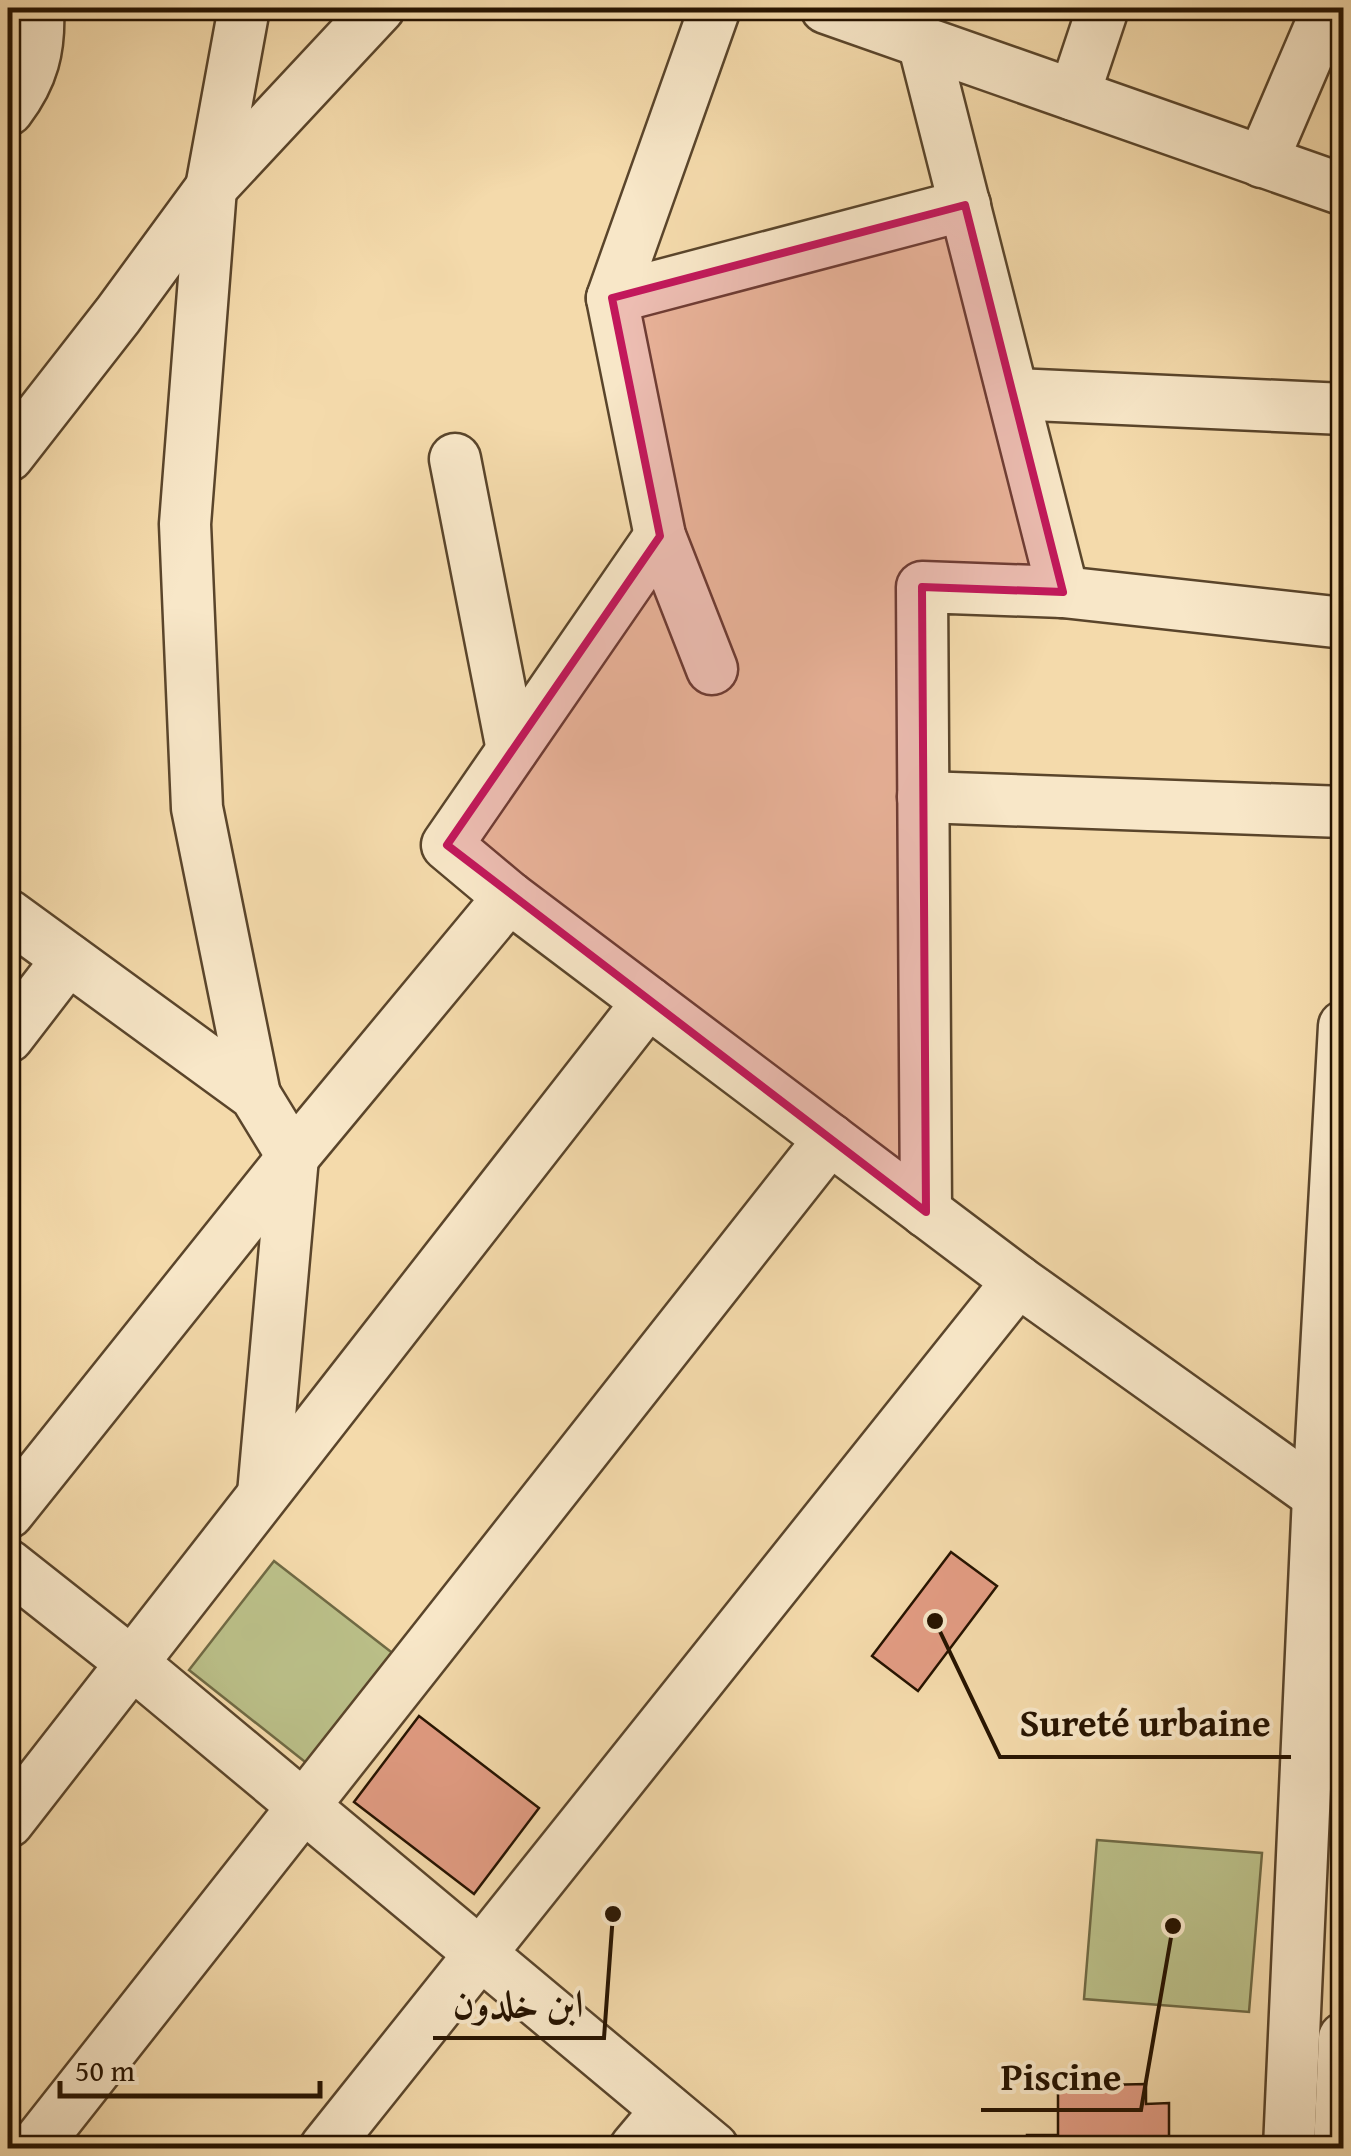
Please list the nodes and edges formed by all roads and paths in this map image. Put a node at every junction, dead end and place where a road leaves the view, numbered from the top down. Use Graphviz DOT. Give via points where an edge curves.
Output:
graph roads {
  1 [pos="38,8"];
  2 [pos="379,8"];
  3 [pos="716,8"];
  4 [pos="826,8"];
  5 [pos="1103,8"];
  6 [pos="1328,8"];
  7 [pos="231,18"];
  8 [pos="924,42"];
  9 [pos="1074,95"];
  10 [pos="8,110"];
  11 [pos="1262,162"];
  12 [pos="211,188"];
  13 [pos="1344,190"];
  14 [pos="965,205"];
  15 [pos="612,298"];
  16 [pos="1013,394"];
  17 [pos="1344,409"];
  18 [pos="8,456"];
  19 [pos="455,459"];
  20 [pos="660,536"];
  21 [pos="1063,592"];
  22 [pos="1344,623"];
  23 [pos="712,669"];
  24 [pos="512,750"];
  25 [pos="923,798"];
  26 [pos="1344,812"];
  27 [pos="509,897"];
  28 [pos="8,915"];
  29 [pos="68,960"];
  30 [pos="648,1002"];
  31 [pos="1344,1026"];
  32 [pos="8,1037"];
  33 [pos="255,1096"];
  34 [pos="830,1139"];
  35 [pos="293,1157"];
  36 [pos="926,1212"];
  37 [pos="1018,1281"];
  38 [pos="263,1494"];
  39 [pos="1331,1505"];
  40 [pos="8,1513"];
  41 [pos="8,1565"];
  42 [pos="132,1663"];
  43 [pos="304,1807"];
  44 [pos="8,1822"];
  45 [pos="480,1954"];
  46 [pos="1344,2038"];
  47 [pos="667,2110"];
  48 [pos="34,2148"];
  49 [pos="325,2148"];
  50 [pos="635,2148"];
  51 [pos="713,2148"];
  52 [pos="1289,2148"];
  53 [pos="1338,2148"];
  1 -- 10 [label="street" via="34,65"];
  2 -- 12 [label="street"];
  3 -- 15 [label="street"];
  4 -- 8 [label="street"];
  5 -- 9 [label="street"];
  6 -- 11 [label="street"];
  7 -- 12 [label="street"];
  8 -- 9 [label="street"];
  8 -- 14 [label="street"];
  9 -- 11 [label="street"];
  11 -- 13 [label="street"];
  12 -- 18 [label="street"];
  12 -- 33 [label="street" via="185,524 197,808"];
  14 -- 15 [label="street"];
  14 -- 16 [label="street"];
  15 -- 20 [label="street"];
  16 -- 17 [label="street"];
  16 -- 21 [label="street"];
  19 -- 24 [label="street"];
  20 -- 23 [label="street"];
  20 -- 24 [label="street"];
  21 -- 22 [label="street"];
  21 -- 25 [label="street" via="922,587"];
  24 -- 27 [label="street" via="447,844"];
  25 -- 26 [label="street"];
  25 -- 36 [label="street"];
  27 -- 30 [label="street"];
  27 -- 35 [label="street"];
  28 -- 29 [label="street"];
  29 -- 32 [label="street"];
  29 -- 33 [label="street"];
  30 -- 34 [label="street"];
  30 -- 38 [label="street"];
  31 -- 39 [label="street"];
  33 -- 35 [label="street"];
  34 -- 36 [label="street"];
  34 -- 43 [label="street"];
  35 -- 38 [label="street"];
  35 -- 40 [label="street"];
  36 -- 37 [label="street"];
  37 -- 39 [label="street"];
  37 -- 45 [label="street"];
  38 -- 42 [label="street"];
  39 -- 52 [label="street"];
  41 -- 42 [label="street"];
  42 -- 43 [label="street"];
  42 -- 44 [label="street"];
  43 -- 45 [label="street"];
  43 -- 48 [label="street"];
  45 -- 47 [label="street"];
  45 -- 49 [label="street"];
  46 -- 53 [label="street"];
  47 -- 50 [label="street"];
  47 -- 51 [label="street"];
}
